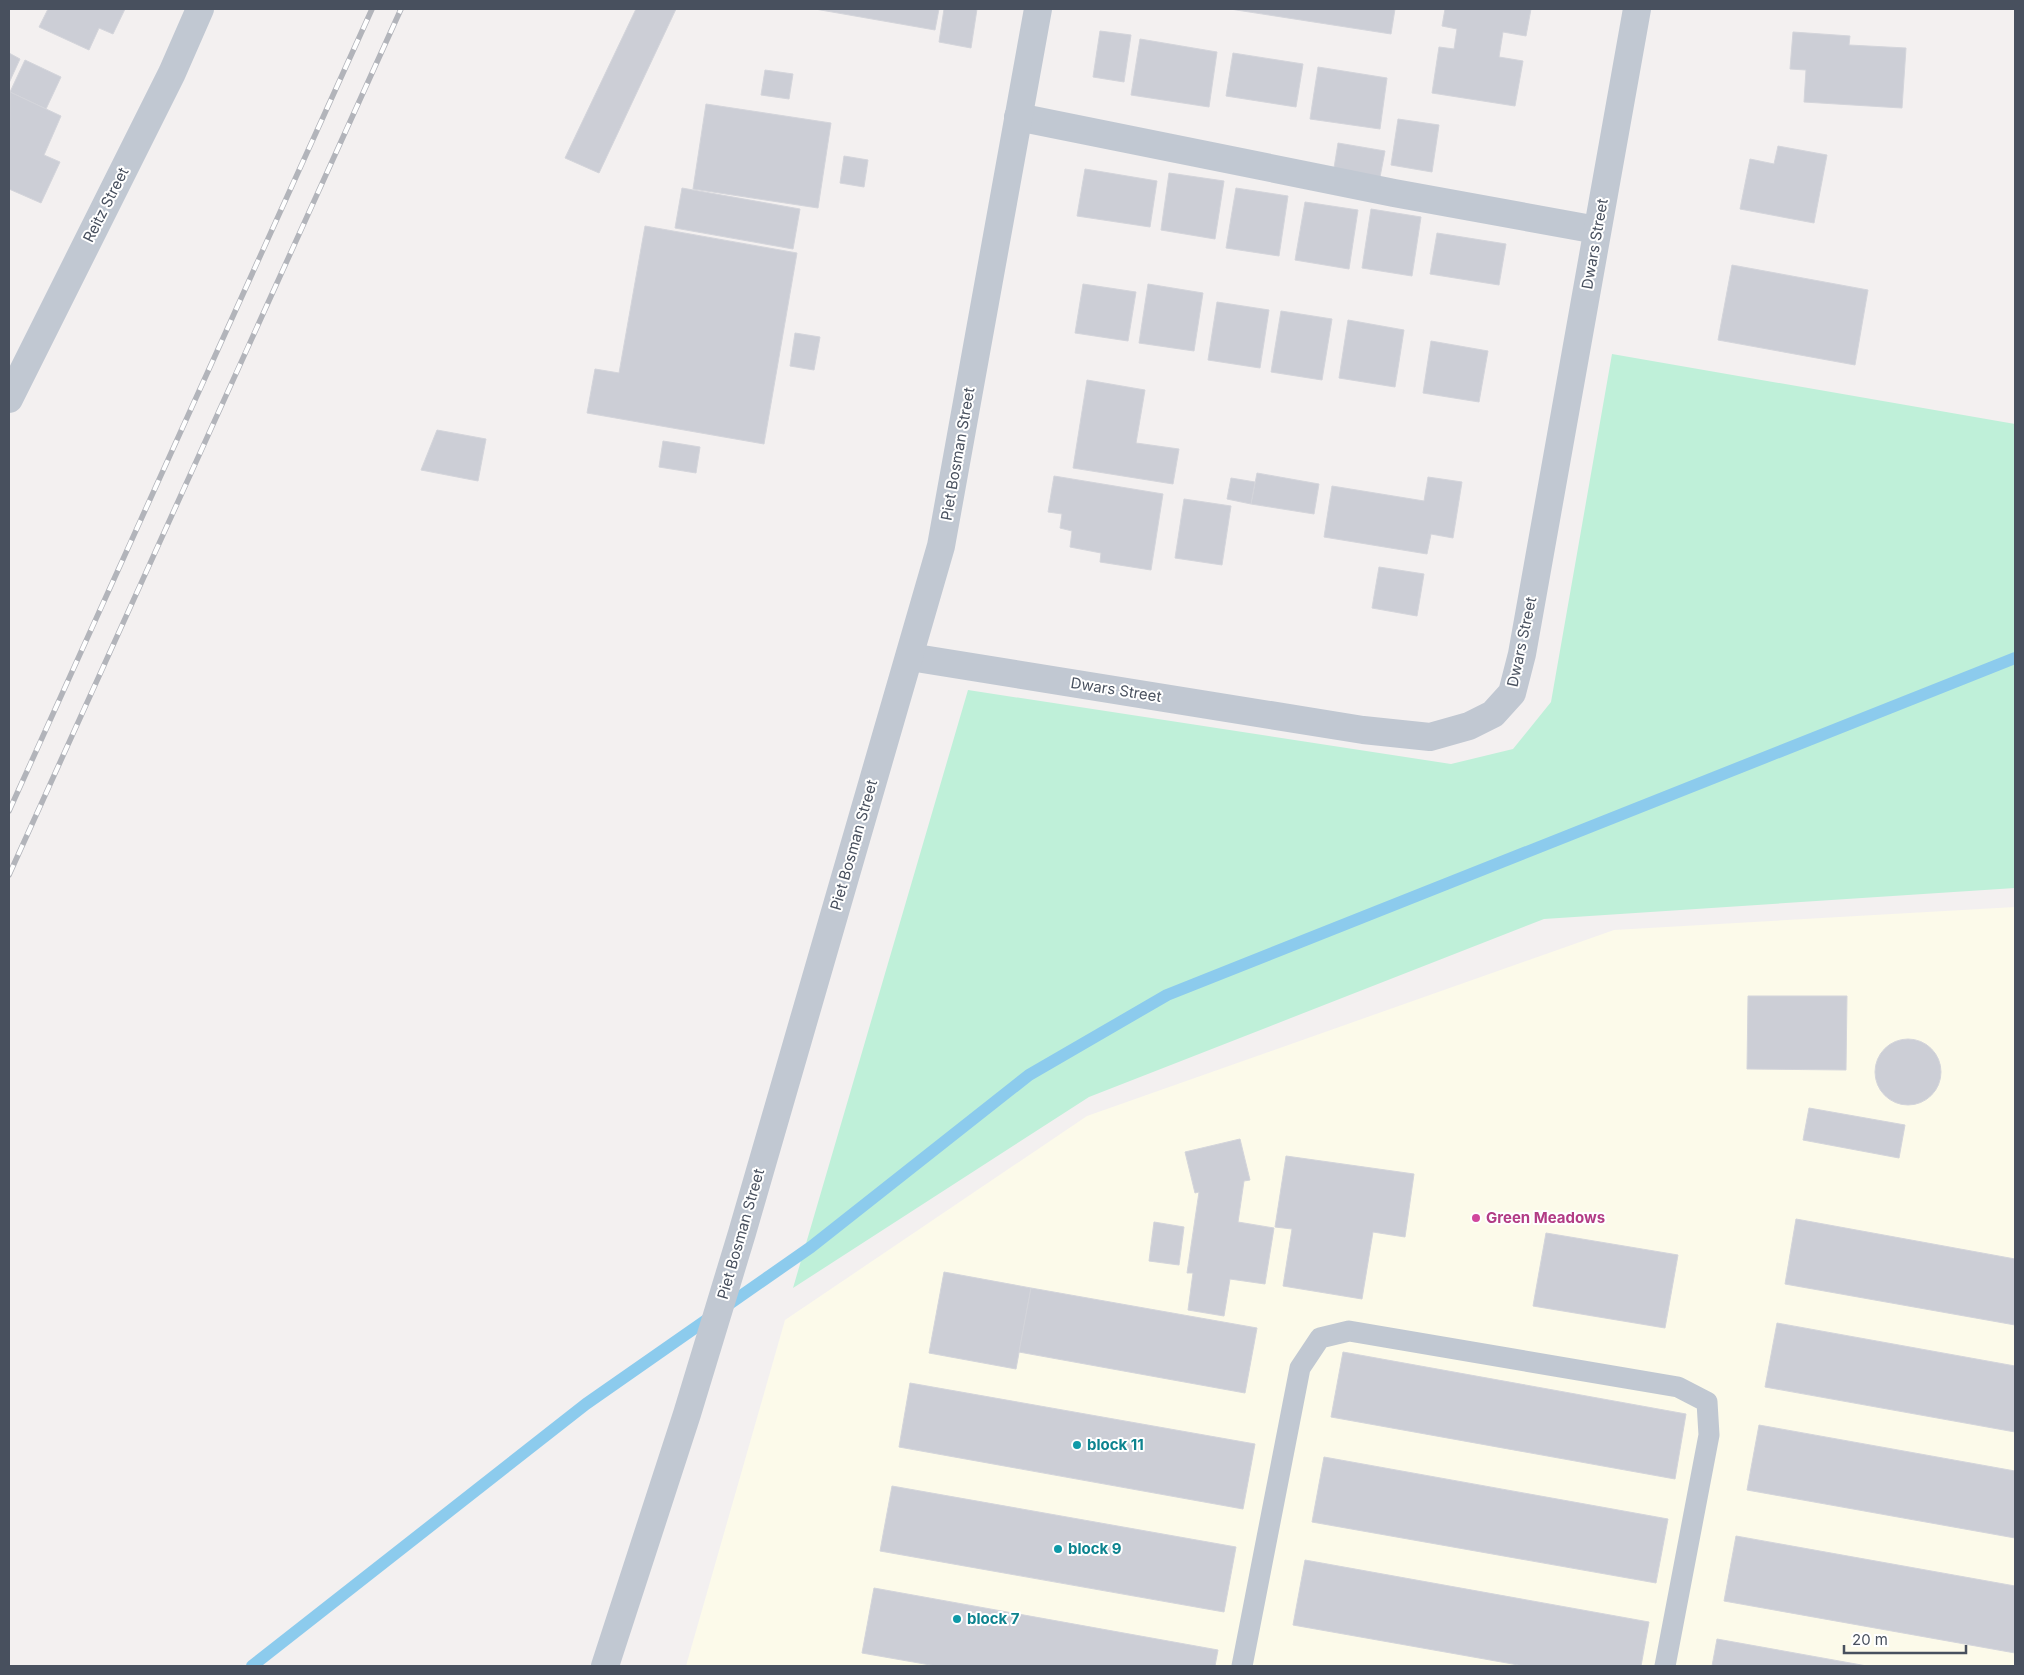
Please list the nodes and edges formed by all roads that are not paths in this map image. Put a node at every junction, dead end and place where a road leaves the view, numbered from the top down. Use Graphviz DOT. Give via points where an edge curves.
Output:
graph roads {
  1 [pos="200,9"];
  2 [pos="1038,9"];
  3 [pos="1637,9"];
  4 [pos="1018,117"];
  5 [pos="1597,230"];
  6 [pos="9,399"];
  7 [pos="910,657"];
  8 [pos="605,1666"];
  9 [pos="1242,1666"];
  10 [pos="1665,1666"];
  1 -- 6 [label="street, Reitz Street" via="172,73"];
  2 -- 4 [label="street, Piet Bosman Street"];
  3 -- 5 [label="street, Dwars Street"];
  4 -- 5 [label="street" via="1394,193"];
  4 -- 7 [label="street, Piet Bosman Street" via="942,546"];
  5 -- 7 [label="street, Dwars Street" via="1522,654 1512,693 1493,714 1469,726 1430,736 1392,733"];
  7 -- 8 [label="street, Piet Bosman Street" via="742,1233"];
  9 -- 10 [label="lane" via="1300,1368 1320,1338 1349,1331 1678,1387 1707,1402 1709,1434"];
}
